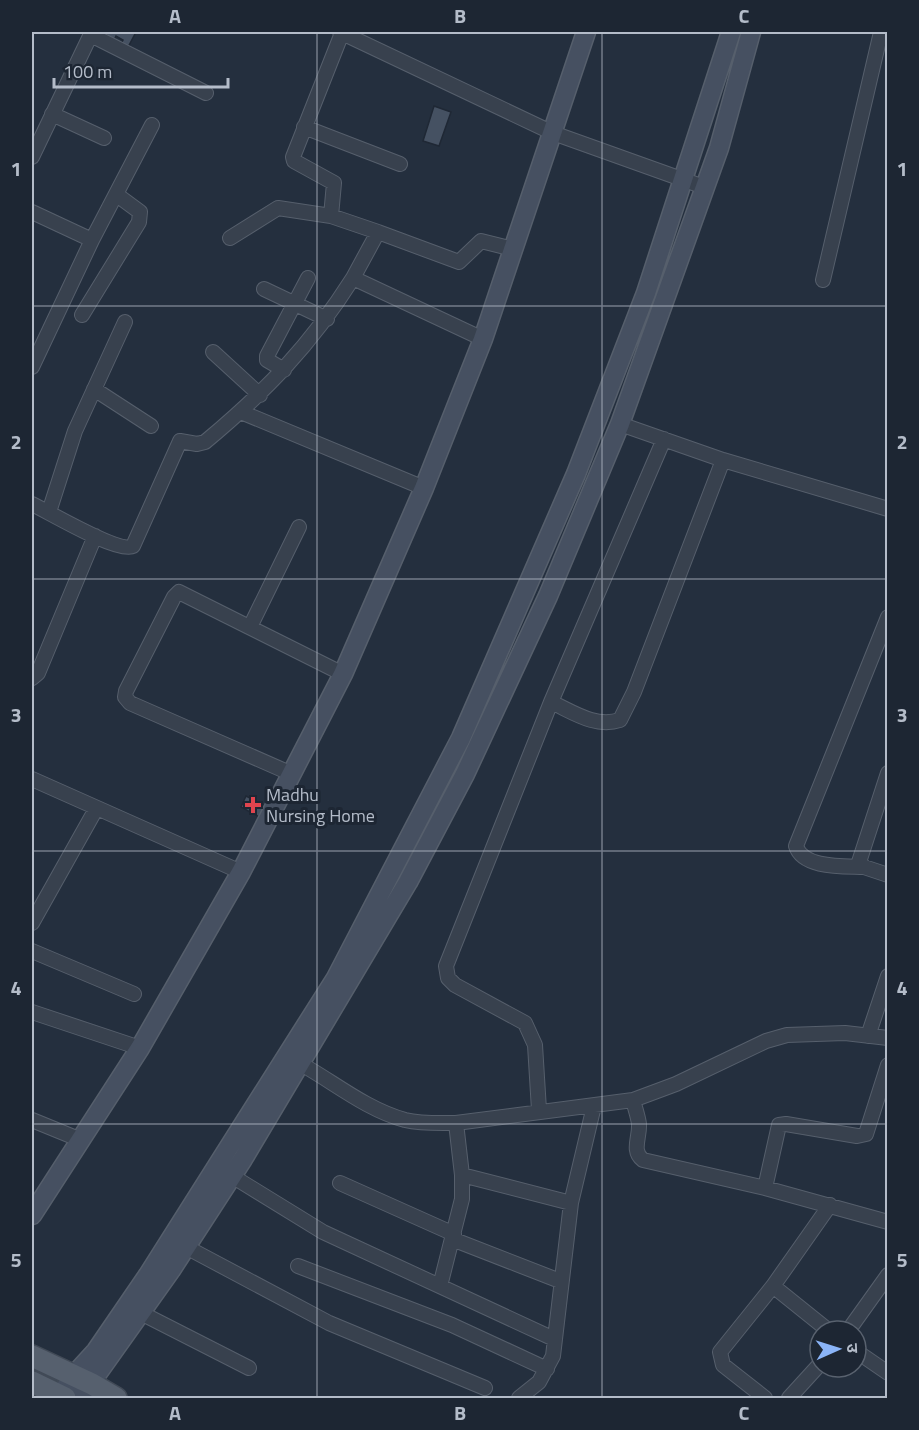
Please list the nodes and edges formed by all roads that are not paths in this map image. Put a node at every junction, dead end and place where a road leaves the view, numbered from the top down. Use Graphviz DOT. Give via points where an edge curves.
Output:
graph roads {
  1 [pos="341,32"];
  2 [pos="586,32"];
  3 [pos="731,32"];
  4 [pos="751,32"];
  5 [pos="881,32"];
  6 [pos="92,33"];
  7 [pos="206,93"];
  8 [pos="52,114"];
  9 [pos="152,125"];
  10 [pos="304,127"];
  11 [pos="553,133"];
  12 [pos="104,138"];
  13 [pos="32,157"];
  14 [pos="400,164"];
  15 [pos="683,178"];
  16 [pos="704,187"];
  17 [pos="117,195"];
  18 [pos="32,212"];
  19 [pos="331,216"];
  20 [pos="378,232"];
  21 [pos="230,238"];
  22 [pos="92,240"];
  23 [pos="513,249"];
  24 [pos="308,278"];
  25 [pos="353,278"];
  26 [pos="824,280"];
  27 [pos="264,289"];
  28 [pos="295,304"];
  29 [pos="82,315"];
  30 [pos="327,319"];
  31 [pos="125,322"];
  32 [pos="483,339"];
  33 [pos="213,352"];
  34 [pos="32,367"];
  35 [pos="284,370"];
  36 [pos="94,389"];
  37 [pos="260,395"];
  38 [pos="241,411"];
  39 [pos="620,424"];
  40 [pos="151,426"];
  41 [pos="664,439"];
  42 [pos="723,460"];
  43 [pos="424,488"];
  44 [pos="32,504"];
  45 [pos="888,509"];
  46 [pos="49,512"];
  47 [pos="299,527"];
  48 [pos="95,536"];
  49 [pos="888,617"];
  50 [pos="250,627"];
  51 [pos="343,674"];
  52 [pos="32,678"];
  53 [pos="551,702"];
  54 [pos="888,773"];
  55 [pos="292,774"];
  56 [pos="32,779"];
  57 [pos="96,810"];
  58 [pos="864,867"];
  59 [pos="241,872"];
  60 [pos="888,875"];
  61 [pos="32,923"];
  62 [pos="32,951"];
  63 [pos="888,976"];
  64 [pos="134,994"];
  65 [pos="32,1012"];
  66 [pos="868,1036"];
  67 [pos="888,1038"];
  68 [pos="140,1048"];
  69 [pos="294,1060"];
  70 [pos="888,1065"];
  71 [pos="633,1100"];
  72 [pos="594,1106"];
  73 [pos="539,1110"];
  74 [pos="32,1120"];
  75 [pos="456,1123"];
  76 [pos="81,1140"];
  77 [pos="462,1175"];
  78 [pos="232,1176"];
  79 [pos="340,1183"];
  80 [pos="765,1188"];
  81 [pos="571,1203"];
  82 [pos="830,1205"];
  83 [pos="32,1215"];
  84 [pos="888,1222"];
  85 [pos="453,1237"];
  86 [pos="186,1246"];
  87 [pos="298,1266"];
  88 [pos="887,1279"];
  89 [pos="560,1281"];
  90 [pos="440,1286"];
  91 [pos="773,1286"];
  92 [pos="141,1313"];
  93 [pos="814,1319"];
  94 [pos="857,1319"];
  95 [pos="554,1339"];
  96 [pos="32,1356"];
  97 [pos="868,1359"];
  98 [pos="249,1368"];
  99 [pos="547,1369"];
  100 [pos="888,1373"];
  101 [pos="808,1377"];
  102 [pos="32,1382"];
  103 [pos="484,1388"];
  104 [pos="76,1389"];
  105 [pos="116,1398"];
  106 [pos="519,1398"];
  107 [pos="765,1398"];
  108 [pos="789,1398"];
  1 -- 10 [label="street"];
  1 -- 11 [label="street"];
  2 -- 11 [label="main road"];
  3 -- 15 [label="main road"];
  4 -- 16 [label="main road" via="719,148"];
  5 -- 26 [label="street"];
  6 -- 7 [label="street"];
  6 -- 8 [label="street"];
  8 -- 12 [label="street"];
  8 -- 13 [label="street"];
  9 -- 17 [label="street"];
  10 -- 14 [label="street"];
  10 -- 19 [label="street" via="294,161 334,183"];
  11 -- 15 [label="street"];
  11 -- 23 [label="main road"];
  15 -- 16 [label="street"];
  15 -- 69 [label="main road" via="646,293 576,474 461,738"];
  16 -- 39 [label="main road"];
  17 -- 22 [label="street"];
  17 -- 29 [label="street" via="137,207 140,222"];
  18 -- 22 [label="street"];
  19 -- 20 [label="street"];
  19 -- 21 [label="street" via="278,208"];
  20 -- 23 [label="street" via="459,262 481,241"];
  20 -- 25 [label="street"];
  22 -- 34 [label="street"];
  23 -- 32 [label="main road"];
  24 -- 28 [label="street"];
  25 -- 30 [label="street"];
  25 -- 32 [label="street"];
  27 -- 28 [label="street"];
  28 -- 30 [label="street"];
  28 -- 35 [label="street" via="267,356 267,360"];
  30 -- 35 [label="street"];
  31 -- 36 [label="street"];
  32 -- 43 [label="main road"];
  33 -- 37 [label="street"];
  35 -- 37 [label="street"];
  36 -- 40 [label="street"];
  36 -- 46 [label="street"];
  37 -- 38 [label="street"];
  38 -- 43 [label="street"];
  38 -- 48 [label="street" via="205,442 180,441 133,546 124,548"];
  39 -- 41 [label="street"];
  39 -- 69 [label="main road" via="548,596 465,774 408,882"];
  41 -- 42 [label="street"];
  41 -- 53 [label="street"];
  42 -- 45 [label="street"];
  42 -- 53 [label="street" via="620,720 608,724 595,722"];
  43 -- 51 [label="main road"];
  44 -- 46 [label="street"];
  46 -- 48 [label="street"];
  47 -- 50 [label="street"];
  48 -- 52 [label="street" via="38,673"];
  49 -- 58 [label="street" via="796,846 803,857 817,862"];
  50 -- 51 [label="street"];
  50 -- 55 [label="street" via="179,592 125,697 130,703"];
  51 -- 55 [label="main road"];
  53 -- 73 [label="street" via="446,966 448,978 455,985 525,1023 535,1045"];
  54 -- 58 [label="street" via="860,854 859,862"];
  55 -- 59 [label="main road"];
  56 -- 57 [label="street"];
  57 -- 59 [label="street"];
  57 -- 61 [label="street"];
  58 -- 60 [label="street"];
  59 -- 68 [label="main road"];
  62 -- 64 [label="street"];
  63 -- 66 [label="street"];
  65 -- 68 [label="street"];
  66 -- 67 [label="street"];
  66 -- 71 [label="street" via="809,1032 787,1035"];
  68 -- 76 [label="main road"];
  69 -- 75 [label="street" via="384,1112 430,1124"];
  69 -- 78 [label="main road"];
  69 -- 104 [label="main road" via="96,1351"];
  70 -- 80 [label="street" via="866,1134 779,1125"];
  71 -- 72 [label="street"];
  71 -- 80 [label="street" via="639,1121 637,1149 643,1160"];
  72 -- 73 [label="street"];
  72 -- 81 [label="street"];
  73 -- 75 [label="street"];
  74 -- 76 [label="street"];
  75 -- 77 [label="street"];
  76 -- 83 [label="main road"];
  77 -- 81 [label="street"];
  77 -- 85 [label="street" via="462,1199"];
  78 -- 86 [label="main road"];
  78 -- 90 [label="street" via="323,1232"];
  79 -- 85 [label="street"];
  80 -- 82 [label="street"];
  81 -- 89 [label="street"];
  82 -- 84 [label="street"];
  82 -- 91 [label="street"];
  85 -- 89 [label="street"];
  85 -- 90 [label="street"];
  86 -- 92 [label="main road"];
  86 -- 103 [label="street" via="329,1323"];
  87 -- 99 [label="street" via="452,1325"];
  88 -- 94 [label="street"];
  89 -- 95 [label="street"];
  90 -- 95 [label="street"];
  91 -- 93 [label="street"];
  91 -- 107 [label="street" via="720,1352 723,1365"];
  92 -- 98 [label="street"];
  92 -- 104 [label="main road"];
  95 -- 99 [label="street"];
  96 -- 104 [label="main road"];
  97 -- 100 [label="street"];
  99 -- 106 [label="street" via="539,1382"];
  101 -- 108 [label="street"];
  102 -- 104 [label="main road"];
  104 -- 105 [label="main road"];
}
